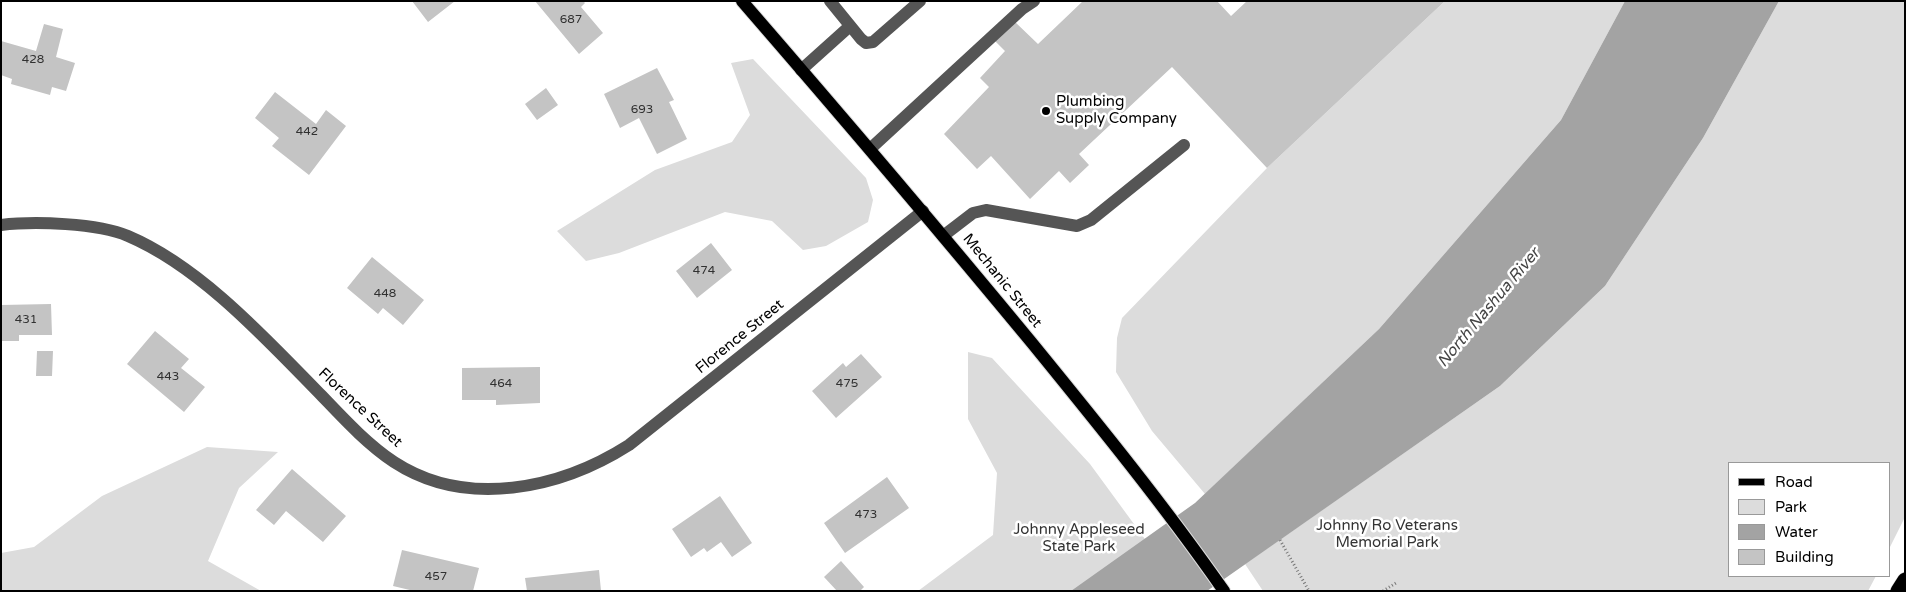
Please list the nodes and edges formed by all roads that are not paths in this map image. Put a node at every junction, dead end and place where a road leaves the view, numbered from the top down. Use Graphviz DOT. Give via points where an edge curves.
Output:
graph roads {
  1 [pos="742,1"];
  2 [pos="830,1"];
  3 [pos="920,1"];
  4 [pos="1034,1"];
  5 [pos="850,26"];
  6 [pos="802,70"];
  7 [pos="1184,145"];
  8 [pos="870,149"];
  9 [pos="923,211"];
  10 [pos="1,225"];
  11 [pos="944,236"];
  12 [pos="1905,580"];
  13 [pos="1224,591"];
  14 [pos="1898,591"];
  1 -- 6 [label="main road, Mechanic Street"];
  2 -- 5 [label="street"];
  3 -- 5 [label="street" via="873,42 866,43"];
  4 -- 8 [label="street"];
  5 -- 6 [label="street"];
  6 -- 8 [label="main road, Mechanic Street"];
  7 -- 11 [label="street" via="1084,224 1077,226 986,210 973,213"];
  8 -- 9 [label="main road, Mechanic Street"];
  9 -- 10 [label="street, Florence Street" via="629,446 598,464 562,478 511,488 486,489 436,481 393,461 340,416 229,305 147,244 106,230 46,224"];
  9 -- 11 [label="main road, Mechanic Street"];
  11 -- 13 [label="main road, Mechanic Street" via="1110,439"];
  12 -- 14 [label="highway"];
}
